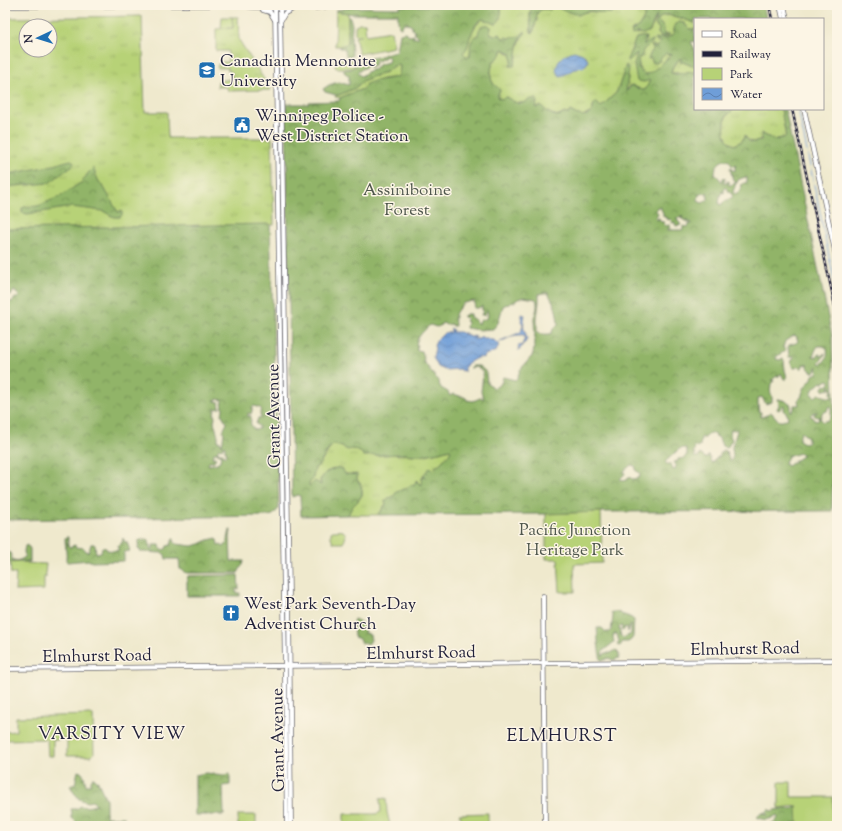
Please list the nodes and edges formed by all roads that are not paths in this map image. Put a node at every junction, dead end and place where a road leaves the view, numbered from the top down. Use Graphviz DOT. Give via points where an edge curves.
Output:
graph roads {
  1 [pos="213,5"];
  2 [pos="238,5"];
  3 [pos="332,5"];
  4 [pos="342,5"];
  5 [pos="780,5"];
  6 [pos="784,5"];
  7 [pos="5,6"];
  8 [pos="251,7"];
  9 [pos="278,7"];
  10 [pos="294,9"];
  11 [pos="783,18"];
  12 [pos="787,18"];
  13 [pos="278,21"];
  14 [pos="804,110"];
  15 [pos="837,260"];
  16 [pos="543,596"];
  17 [pos="837,660"];
  18 [pos="544,663"];
  19 [pos="287,666"];
  20 [pos="5,669"];
  21 [pos="288,714"];
  22 [pos="287,826"];
  23 [pos="291,826"];
  24 [pos="545,826"];
  1 -- 7 [label="street"];
  2 -- 8 [label="street"];
  3 -- 4 [label="street"];
  3 -- 10 [label="street"];
  5 -- 11 [label="street"];
  6 -- 12 [label="street"];
  8 -- 9 [label="street"];
  8 -- 13 [label="street" via="269,12"];
  9 -- 10 [label="street"];
  9 -- 13 [label="street, Grant Avenue"];
  10 -- 13 [label="street" via="285,13"];
  13 -- 19 [label="street, Grant Avenue"];
  14 -- 15 [label="street"];
  16 -- 18 [label="street"];
  17 -- 18 [label="street, Elmhurst Road"];
  18 -- 19 [label="street, Elmhurst Road"];
  18 -- 24 [label="street"];
  19 -- 20 [label="street, Elmhurst Road"];
  19 -- 21 [label="street, Grant Avenue"];
  21 -- 22 [label="street, Grant Avenue"];
  21 -- 23 [label="street, Grant Avenue"];
}
